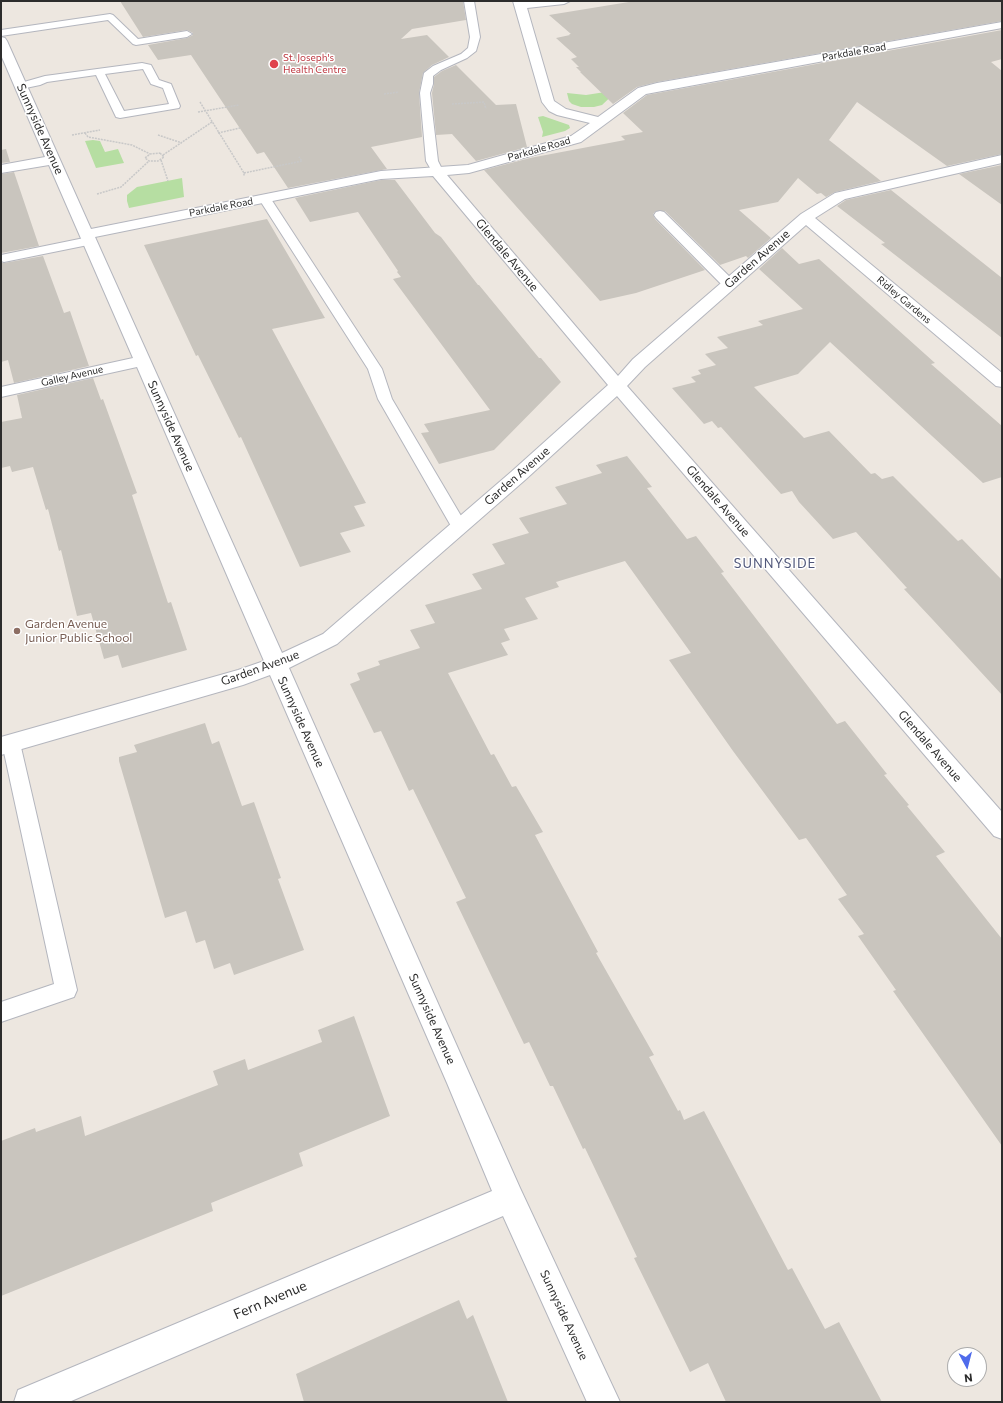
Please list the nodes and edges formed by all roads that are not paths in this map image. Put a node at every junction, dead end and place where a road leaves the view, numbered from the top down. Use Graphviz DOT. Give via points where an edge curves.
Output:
graph roads {
  1 [pos="469,1"];
  2 [pos="564,1"];
  3 [pos="520,3"];
  4 [pos="1002,26"];
  5 [pos="1,33"];
  6 [pos="187,34"];
  7 [pos="1,41"];
  8 [pos="100,73"];
  9 [pos="21,86"];
  10 [pos="598,121"];
  11 [pos="1002,159"];
  12 [pos="53,160"];
  13 [pos="1,169"];
  14 [pos="437,171"];
  15 [pos="265,199"];
  16 [pos="660,215"];
  17 [pos="806,218"];
  18 [pos="87,237"];
  19 [pos="4,258"];
  20 [pos="729,284"];
  21 [pos="142,360"];
  22 [pos="1002,382"];
  23 [pos="618,386"];
  24 [pos="1,392"];
  25 [pos="459,526"];
  26 [pos="276,665"];
  27 [pos="6,744"];
  28 [pos="1002,829"];
  29 [pos="1,1012"];
  30 [pos="510,1198"];
  31 [pos="30,1402"];
  32 [pos="604,1402"];
  1 -- 14 [label="lane" via="475,37 474,49 436,68 428,75 425,93 432,161"];
  2 -- 3 [label="street"];
  3 -- 10 [label="street" via="548,102 562,112"];
  4 -- 10 [label="street, Parkdale Road" via="657,86 642,91"];
  5 -- 6 [label="lane" via="109,13 136,42"];
  7 -- 9 [label="street, Sunnyside Avenue"];
  8 -- 8 [label="lane" via="120,115 175,106 167,86 155,82 147,67"];
  8 -- 9 [label="lane" via="85,80 48,86 36,83"];
  9 -- 12 [label="street, Sunnyside Avenue"];
  10 -- 14 [label="street, Parkdale Road" via="576,139 469,169"];
  11 -- 17 [label="street, Garden Avenue" via="840,196"];
  12 -- 13 [label="street"];
  12 -- 18 [label="street, Sunnyside Avenue"];
  14 -- 15 [label="street, Parkdale Road" via="381,175"];
  14 -- 23 [label="street, Glendale Avenue"];
  15 -- 18 [label="street, Parkdale Road"];
  15 -- 25 [label="lane" via="375,369 385,399"];
  16 -- 20 [label="lane"];
  17 -- 20 [label="street, Garden Avenue"];
  17 -- 22 [label="street, Ridley Gardens"];
  18 -- 19 [label="lane"];
  18 -- 21 [label="street, Sunnyside Avenue"];
  20 -- 23 [label="street, Garden Avenue" via="639,363"];
  21 -- 24 [label="street, Galley Avenue"];
  21 -- 26 [label="street, Sunnyside Avenue"];
  23 -- 25 [label="street, Garden Avenue"];
  23 -- 28 [label="street, Glendale Avenue"];
  25 -- 26 [label="street, Garden Avenue" via="330,639"];
  26 -- 27 [label="street, Garden Avenue" via="243,677"];
  26 -- 30 [label="street, Sunnyside Avenue"];
  27 -- 29 [label="lane" via="66,990"];
  30 -- 31 [label="street, Fern Avenue"];
  30 -- 32 [label="street, Sunnyside Avenue"];
}
